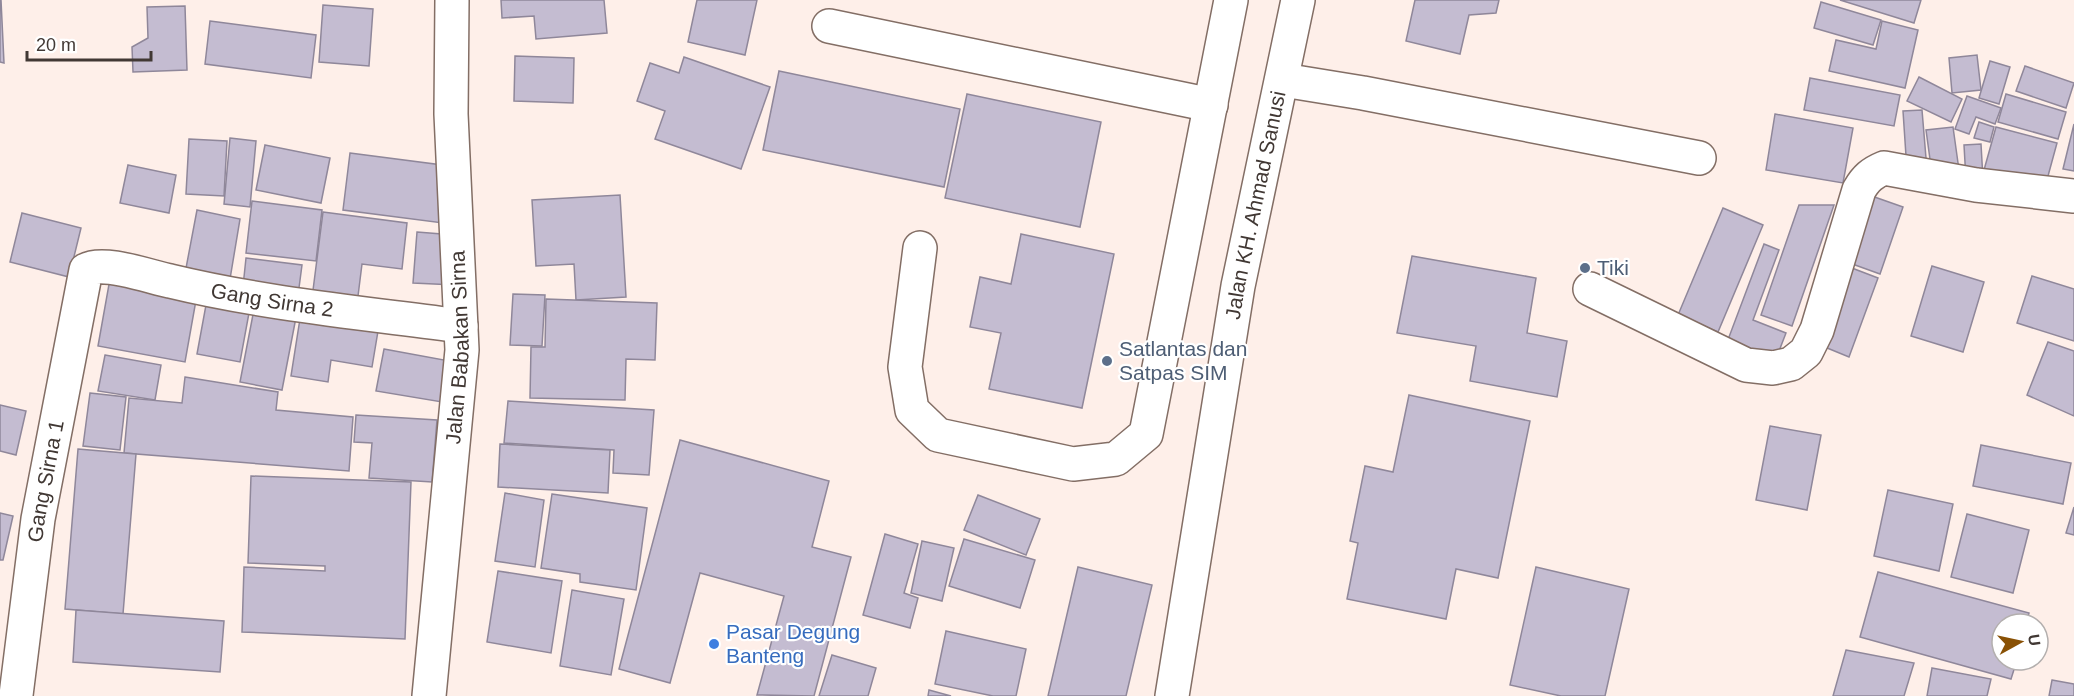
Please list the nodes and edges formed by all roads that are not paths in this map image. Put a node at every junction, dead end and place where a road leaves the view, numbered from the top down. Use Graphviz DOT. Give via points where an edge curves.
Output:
graph roads {
  1 [pos="452,0"];
  2 [pos="1232,0"];
  3 [pos="1298,0"];
  4 [pos="829,26"];
  5 [pos="1283,80"];
  6 [pos="1211,105"];
  7 [pos="1699,158"];
  8 [pos="2074,196"];
  9 [pos="920,248"];
  10 [pos="86,270"];
  11 [pos="1590,290"];
  12 [pos="461,326"];
  13 [pos="0,693"];
  14 [pos="16,695"];
  15 [pos="21,696"];
  16 [pos="429,696"];
  17 [pos="1172,696"];
  1 -- 12 [label="main road, Jalan Babakan Sirna" via="451,114"];
  2 -- 6 [label="main road"];
  3 -- 5 [label="main road, Jalan KH. Ahmad Sanusi"];
  4 -- 6 [label="main road"];
  5 -- 7 [label="main road"];
  5 -- 17 [label="main road, Jalan KH. Ahmad Sanusi" via="1238,285"];
  6 -- 9 [label="main road" via="1146,434 1116,459 1074,464 938,435 912,410 905,367"];
  8 -- 11 [label="main road" via="1884,168 1876,172 1865,179 1859,190 1817,330 1806,352 1791,364 1773,368 1746,365"];
  10 -- 12 [label="main road, Gang Sirna 2" via="93,266 119,269 242,297"];
  10 -- 14 [label="main road, Gang Sirna 1" via="38,519"];
  12 -- 16 [label="main road, Jalan Babakan Sirna" via="462,350"];
  13 -- 14 [label="main road"];
  14 -- 15 [label="main road"];
}
